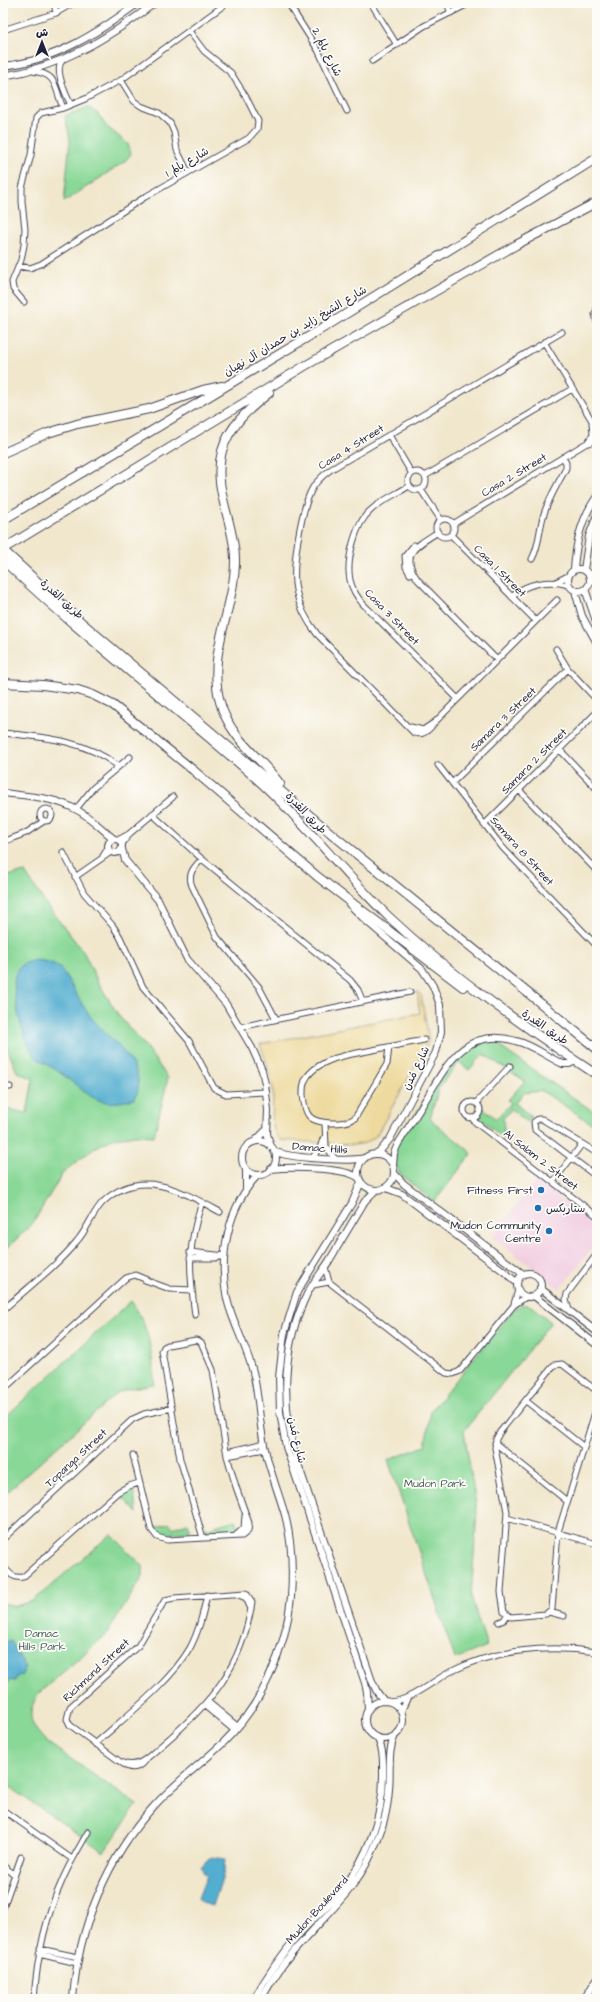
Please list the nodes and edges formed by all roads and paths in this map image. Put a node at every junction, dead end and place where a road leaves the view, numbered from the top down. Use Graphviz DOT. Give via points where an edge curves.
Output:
graph roads {
  1 [pos="54,3"];
  2 [pos="73,3"];
  3 [pos="138,3"];
  4 [pos="155,3"];
  5 [pos="227,3"];
  6 [pos="288,3"];
  7 [pos="371,3"];
  8 [pos="447,3"];
  9 [pos="470,3"];
  10 [pos="459,6"];
  11 [pos="56,13"];
  12 [pos="451,13"];
  13 [pos="3,30"];
  14 [pos="189,31"];
  15 [pos="397,45"];
  16 [pos="62,61"];
  17 [pos="372,61"];
  18 [pos="5,65"];
  19 [pos="32,71"];
  20 [pos="3,72"];
  21 [pos="3,76"];
  22 [pos="60,76"];
  23 [pos="52,78"];
  24 [pos="121,80"];
  25 [pos="63,86"];
  26 [pos="55,89"];
  27 [pos="71,105"];
  28 [pos="63,108"];
  29 [pos="347,111"];
  30 [pos="597,158"];
  31 [pos="597,164"];
  32 [pos="188,172"];
  33 [pos="557,183"];
  34 [pos="597,202"];
  35 [pos="18,266"];
  36 [pos="24,302"];
  37 [pos="597,309"];
  38 [pos="597,322"];
  39 [pos="562,332"];
  40 [pos="544,342"];
  41 [pos="304,367"];
  42 [pos="225,386"];
  43 [pos="572,389"];
  44 [pos="591,420"];
  45 [pos="597,428"];
  46 [pos="389,435"];
  47 [pos="597,435"];
  48 [pos="585,444"];
  49 [pos="3,453"];
  50 [pos="563,457"];
  51 [pos="412,474"];
  52 [pos="425,476"];
  53 [pos="410,486"];
  54 [pos="421,490"];
  55 [pos="597,496"];
  56 [pos="597,515"];
  57 [pos="3,520"];
  58 [pos="441,520"];
  59 [pos="453,524"];
  60 [pos="438,532"];
  61 [pos="451,535"];
  62 [pos="3,549"];
  63 [pos="532,559"];
  64 [pos="3,560"];
  65 [pos="574,569"];
  66 [pos="585,571"];
  67 [pos="568,576"];
  68 [pos="597,577"];
  69 [pos="555,582"];
  70 [pos="590,583"];
  71 [pos="568,585"];
  72 [pos="585,589"];
  73 [pos="575,590"];
  74 [pos="512,597"];
  75 [pos="556,600"];
  76 [pos="536,621"];
  77 [pos="78,624"];
  78 [pos="597,624"];
  79 [pos="597,643"];
  80 [pos="556,649"];
  81 [pos="497,660"];
  82 [pos="568,669"];
  83 [pos="3,683"];
  84 [pos="458,699"];
  85 [pos="597,700"];
  86 [pos="597,712"];
  87 [pos="3,733"];
  88 [pos="560,750"];
  89 [pos="130,756"];
  90 [pos="438,765"];
  91 [pos="118,766"];
  92 [pos="452,783"];
  93 [pos="597,789"];
  94 [pos="519,790"];
  95 [pos="3,793"];
  96 [pos="287,795"];
  97 [pos="173,797"];
  98 [pos="76,809"];
  99 [pos="152,814"];
  100 [pos="44,821"];
  101 [pos="484,825"];
  102 [pos="3,842"];
  103 [pos="114,846"];
  104 [pos="63,852"];
  105 [pos="202,859"];
  106 [pos="597,871"];
  107 [pos="75,877"];
  108 [pos="344,898"];
  109 [pos="597,946"];
  110 [pos="410,992"];
  111 [pos="363,1002"];
  112 [pos="502,1011"];
  113 [pos="276,1019"];
  114 [pos="240,1026"];
  115 [pos="424,1040"];
  116 [pos="389,1047"];
  117 [pos="597,1049"];
  118 [pos="576,1061"];
  119 [pos="510,1066"];
  120 [pos="597,1075"];
  121 [pos="3,1087"];
  122 [pos="10,1087"];
  123 [pos="266,1092"];
  124 [pos="414,1095"];
  125 [pos="424,1101"];
  126 [pos="476,1103"];
  127 [pos="477,1116"];
  128 [pos="472,1118"];
  129 [pos="325,1122"];
  130 [pos="480,1125"];
  131 [pos="267,1129"];
  132 [pos="324,1134"];
  133 [pos="254,1142"];
  134 [pos="582,1144"];
  135 [pos="272,1149"];
  136 [pos="597,1153"];
  137 [pos="375,1154"];
  138 [pos="313,1157"];
  139 [pos="366,1158"];
  140 [pos="571,1158"];
  141 [pos="336,1159"];
  142 [pos="393,1166"];
  143 [pos="246,1169"];
  144 [pos="271,1169"];
  145 [pos="337,1171"];
  146 [pos="394,1173"];
  147 [pos="258,1175"];
  148 [pos="597,1177"];
  149 [pos="360,1180"];
  150 [pos="553,1182"];
  151 [pos="246,1188"];
  152 [pos="386,1188"];
  153 [pos="375,1191"];
  154 [pos="202,1202"];
  155 [pos="220,1212"];
  156 [pos="597,1216"];
  157 [pos="190,1255"];
  158 [pos="225,1256"];
  159 [pos="595,1256"];
  160 [pos="325,1267"];
  161 [pos="524,1274"];
  162 [pos="329,1282"];
  163 [pos="312,1285"];
  164 [pos="517,1287"];
  165 [pos="540,1288"];
  166 [pos="192,1290"];
  167 [pos="534,1296"];
  168 [pos="526,1297"];
  169 [pos="514,1304"];
  170 [pos="3,1310"];
  171 [pos="569,1310"];
  172 [pos="195,1314"];
  173 [pos="597,1332"];
  174 [pos="597,1345"];
  175 [pos="3,1390"];
  176 [pos="597,1391"];
  177 [pos="526,1401"];
  178 [pos="597,1406"];
  179 [pos="172,1408"];
  180 [pos="495,1443"];
  181 [pos="264,1446"];
  182 [pos="584,1447"];
  183 [pos="227,1454"];
  184 [pos="133,1455"];
  185 [pos="139,1484"];
  186 [pos="567,1501"];
  187 [pos="507,1518"];
  188 [pos="558,1532"];
  189 [pos="203,1538"];
  190 [pos="3,1539"];
  191 [pos="597,1544"];
  192 [pos="3,1566"];
  193 [pos="207,1595"];
  194 [pos="550,1612"];
  195 [pos="507,1615"];
  196 [pos="564,1616"];
  197 [pos="499,1622"];
  198 [pos="597,1652"];
  199 [pos="407,1699"];
  200 [pos="387,1702"];
  201 [pos="207,1704"];
  202 [pos="368,1709"];
  203 [pos="401,1712"];
  204 [pos="236,1728"];
  205 [pos="395,1735"];
  206 [pos="376,1738"];
  207 [pos="95,1744"];
  208 [pos="3,1810"];
  209 [pos="88,1832"];
  210 [pos="21,1857"];
  211 [pos="72,1859"];
  212 [pos="3,1866"];
  213 [pos="14,1874"];
  214 [pos="3,1908"];
  215 [pos="40,1952"];
  216 [pos="78,1960"];
  217 [pos="597,1979"];
  218 [pos="34,1999"];
  219 [pos="73,1999"];
  220 [pos="254,1999"];
  221 [pos="261,1999"];
  222 [pos="584,1999"];
  1 -- 11 [label="street"];
  2 -- 11 [label="street"];
  3 -- 18 [label="street" via="74,44 42,57"];
  4 -- 16 [label="street" via="103,40"];
  5 -- 14 [label="street"];
  6 -- 29 [label="street, شارع بالم 2" via="318,50"];
  7 -- 15 [label="street"];
  8 -- 12 [label="street"];
  9 -- 10 [label="street"];
  10 -- 12 [label="street"];
  11 -- 13 [label="street"];
  12 -- 15 [label="street" via="424,26"];
  14 -- 24 [label="street"];
  14 -- 32 [label="street, شارع بالم 1" via="204,51 234,77 258,125 253,136"];
  15 -- 17 [label="street"];
  16 -- 19 [label="street"];
  16 -- 22 [label="street" via="59,66"];
  18 -- 20 [label="street" via="7,70"];
  19 -- 21 [label="street"];
  19 -- 23 [label="street" via="45,72"];
  22 -- 23 [label="street" via="55,75"];
  22 -- 25 [label="street"];
  23 -- 26 [label="street"];
  24 -- 27 [label="street"];
  24 -- 32 [label="street" via="134,101 159,112 170,123 177,150"];
  25 -- 26 [label="street" via="60,90"];
  25 -- 27 [label="street"];
  26 -- 28 [label="street"];
  27 -- 28 [label="street"];
  28 -- 35 [label="street" via="41,113 34,121 31,156 22,188 25,237"];
  30 -- 33 [label="main road, شارع الشيخ زايد بن حمدان آل نهيان"];
  31 -- 33 [label="main road" via="572,179"];
  32 -- 35 [label="street, شارع بالم 1" via="38,266"];
  33 -- 42 [label="main road, شارع الشيخ زايد بن حمدان آل نهيان"];
  34 -- 41 [label="main road" via="516,245"];
  35 -- 36 [label="street" via="12,278 12,285"];
  37 -- 38 [label="street"];
  39 -- 40 [label="street, Casa 4 Street"];
  40 -- 43 [label="street"];
  40 -- 46 [label="street, Casa 4 Street"];
  41 -- 62 [label="main road"];
  41 -- 96 [label="main road" via="253,406 236,423 225,442 219,472 233,535 235,567 232,598 218,652 220,702 238,738"];
  42 -- 49 [label="main road" via="203,390 149,409 77,424 48,433"];
  42 -- 57 [label="main road, شارع الشيخ زايد بن حمدان آل نهيان"];
  43 -- 44 [label="street"];
  43 -- 52 [label="street"];
  44 -- 45 [label="street"];
  44 -- 48 [label="street" via="593,435"];
  46 -- 51 [label="street"];
  46 -- 84 [label="street, Casa 4 Street" via="330,470 315,483 310,492 295,560 295,588 305,616 312,627 414,733 422,734 429,730"];
  47 -- 48 [label="street, Casa 2 Street" via="592,442"];
  48 -- 50 [label="street, Casa 2 Street"];
  50 -- 59 [label="street, Casa 2 Street"];
  50 -- 63 [label="street" via="566,468 550,497"];
  51 -- 52 [label="street" via="420,473"];
  51 -- 53 [label="street" via="408,481"];
  52 -- 54 [label="street" via="426,482"];
  53 -- 54 [label="street"];
  53 -- 84 [label="street, Casa 3 Street" via="376,506 362,520 352,550 350,580 363,604"];
  54 -- 58 [label="street"];
  55 -- 65 [label="street" via="579,532"];
  56 -- 66 [label="street" via="589,536"];
  58 -- 59 [label="street" via="449,520"];
  58 -- 60 [label="street" via="437,524"];
  59 -- 61 [label="street" via="454,530"];
  60 -- 61 [label="street" via="442,536"];
  60 -- 81 [label="street" via="414,549 409,558 410,568 418,580"];
  61 -- 74 [label="street, Casa 1 Street"];
  62 -- 77 [label="main road, طريق القدرة"];
  64 -- 77 [label="main road, طريق القدرة"];
  65 -- 66 [label="street"];
  65 -- 67 [label="street"];
  66 -- 68 [label="street"];
  66 -- 70 [label="street"];
  67 -- 69 [label="street"];
  67 -- 71 [label="street"];
  68 -- 70 [label="street"];
  69 -- 71 [label="street"];
  69 -- 74 [label="street" via="524,588"];
  70 -- 72 [label="street"];
  71 -- 73 [label="street"];
  72 -- 73 [label="street"];
  72 -- 78 [label="street"];
  73 -- 79 [label="street" via="582,616"];
  74 -- 76 [label="street, Casa 1 Street"];
  75 -- 76 [label="street, Casa 4 Street"];
  76 -- 81 [label="street, Casa 4 Street"];
  77 -- 96 [label="main road, طريق القدرة"];
  77 -- 112 [label="main road, طريق القدرة" via="263,785 390,917 448,969"];
  80 -- 82 [label="street"];
  81 -- 84 [label="street, Casa 4 Street"];
  82 -- 85 [label="street"];
  82 -- 92 [label="street, Samara 3 Street"];
  83 -- 108 [label="main road" via="78,690 113,705 182,760"];
  86 -- 88 [label="street, Samara 2 Street"];
  87 -- 91 [label="street" via="72,743 94,751"];
  88 -- 93 [label="street"];
  88 -- 94 [label="street, Samara 2 Street"];
  89 -- 91 [label="street"];
  90 -- 92 [label="street, Samara 8 Street"];
  91 -- 98 [label="street" via="93,788"];
  92 -- 101 [label="street, Samara 8 Street"];
  94 -- 101 [label="street, Samara 2 Street"];
  94 -- 106 [label="street"];
  95 -- 98 [label="street" via="49,799"];
  96 -- 117 [label="main road, طريق القدرة"];
  97 -- 99 [label="street"];
  98 -- 103 [label="street" via="102,831"];
  99 -- 103 [label="street"];
  99 -- 105 [label="street"];
  100 -- 102 [label="street" via="26,833"];
  101 -- 109 [label="street, Samara 8 Street"];
  103 -- 107 [label="street"];
  103 -- 114 [label="street" via="158,900 187,959 223,1001"];
  104 -- 107 [label="street"];
  105 -- 111 [label="street" via="350,980"];
  105 -- 113 [label="street" via="191,871 192,886 217,937 259,987"];
  107 -- 123 [label="street" via="84,893 113,926 142,987 188,1042 214,1088 226,1094"];
  108 -- 112 [label="main road" via="456,982"];
  108 -- 124 [label="street, شارع مُدن" via="365,920 418,964 436,992 441,1019 440,1039"];
  110 -- 111 [label="street"];
  111 -- 113 [label="street"];
  112 -- 118 [label="main road, طريق القدرة"];
  113 -- 114 [label="street"];
  114 -- 123 [label="street" via="257,1058"];
  115 -- 116 [label="street"];
  116 -- 129 [label="street" via="387,1064 356,1116 344,1122"];
  116 -- 129 [label="street" via="336,1058 308,1076 303,1088 305,1110 311,1118"];
  118 -- 120 [label="main road, طريق القدرة"];
  118 -- 125 [label="street, شارع مُدن" via="563,1064 516,1040 483,1040 461,1050 452,1058"];
  119 -- 126 [label="street"];
  121 -- 122 [label="street"];
  123 -- 131 [label="street"];
  124 -- 125 [label="street"];
  124 -- 137 [label="street, شارع مُدن" via="390,1139 382,1150"];
  125 -- 142 [label="street, شارع مُدن" via="396,1148"];
  126 -- 127 [label="street" via="480,1111"];
  126 -- 128 [label="street" via="470,1102 464,1109 466,1115"];
  127 -- 128 [label="street"];
  127 -- 130 [label="street"];
  128 -- 130 [label="street, Al Salam 2 Street"];
  129 -- 132 [label="street"];
  130 -- 150 [label="street, Al Salam 2 Street"];
  131 -- 133 [label="street"];
  131 -- 135 [label="street"];
  132 -- 138 [label="street" via="320,1148"];
  132 -- 141 [label="street" via="327,1149"];
  133 -- 135 [label="street" via="261,1142"];
  133 -- 143 [label="street" via="242,1154"];
  134 -- 136 [label="street"];
  134 -- 140 [label="street"];
  134 -- 140 [label="street" via="542,1119 534,1122 536,1130"];
  135 -- 138 [label="street, Damac Hills" via="282,1155"];
  135 -- 144 [label="street" via="274,1163"];
  137 -- 139 [label="street"];
  137 -- 142 [label="street" via="388,1158"];
  138 -- 141 [label="street, Damac Hills"];
  139 -- 141 [label="street, Damac Hills"];
  139 -- 149 [label="street" via="359,1167"];
  140 -- 148 [label="street"];
  140 -- 150 [label="street"];
  141 -- 145 [label="street"];
  142 -- 146 [label="street"];
  143 -- 147 [label="street"];
  143 -- 151 [label="street"];
  144 -- 145 [label="street, Damac Hills"];
  144 -- 147 [label="street"];
  145 -- 149 [label="street, Damac Hills" via="351,1173"];
  146 -- 152 [label="street"];
  146 -- 161 [label="street" via="404,1184"];
  147 -- 151 [label="street"];
  149 -- 153 [label="street" via="365,1187"];
  149 -- 202 [label="street, شارع مُدن" via="352,1203 297,1292 284,1334 279,1377 280,1412 286,1447 368,1692"];
  150 -- 156 [label="street, Al Salam 2 Street"];
  151 -- 158 [label="street" via="231,1222"];
  152 -- 153 [label="street"];
  152 -- 164 [label="street" via="406,1197 506,1273"];
  153 -- 160 [label="street, شارع مُدن" via="366,1201"];
  154 -- 155 [label="street"];
  154 -- 157 [label="street" via="192,1233"];
  154 -- 170 [label="street" via="164,1185 137,1185 112,1195 102,1204 71,1248"];
  157 -- 158 [label="street" via="215,1258"];
  157 -- 166 [label="street"];
  158 -- 181 [label="street" via="227,1298 254,1375"];
  159 -- 171 [label="street" via="567,1294"];
  160 -- 162 [label="street"];
  160 -- 163 [label="street, شارع مُدن"];
  161 -- 164 [label="street"];
  161 -- 165 [label="street" via="535,1275 540,1280"];
  162 -- 163 [label="street"];
  162 -- 169 [label="street" via="446,1373 453,1374 465,1366"];
  163 -- 200 [label="street, شارع مُدن" via="298,1317 288,1358 286,1400 291,1435 296,1458 370,1677 377,1692"];
  164 -- 168 [label="street"];
  164 -- 169 [label="street"];
  165 -- 167 [label="street"];
  165 -- 171 [label="street"];
  166 -- 172 [label="street"];
  166 -- 175 [label="street" via="170,1289 132,1275 121,1282"];
  167 -- 168 [label="street"];
  167 -- 174 [label="street"];
  168 -- 169 [label="street"];
  171 -- 173 [label="street"];
  176 -- 177 [label="street" via="566,1366 558,1363"];
  177 -- 180 [label="street" via="500,1432"];
  177 -- 182 [label="street"];
  178 -- 182 [label="street"];
  179 -- 183 [label="street" via="163,1359 173,1344 196,1340 201,1342 213,1370"];
  179 -- 189 [label="street" via="182,1464"];
  179 -- 190 [label="street, Topanga Street" via="133,1419"];
  180 -- 186 [label="street"];
  180 -- 187 [label="street"];
  181 -- 183 [label="street"];
  181 -- 204 [label="street" via="289,1537 290,1598 283,1638 274,1664 260,1694"];
  182 -- 186 [label="street"];
  183 -- 189 [label="street" via="245,1515 244,1528 234,1536"];
  184 -- 185 [label="street"];
  185 -- 189 [label="street" via="151,1529 157,1537 167,1540"];
  185 -- 192 [label="street" via="118,1492 23,1577 15,1577"];
  186 -- 188 [label="street"];
  187 -- 188 [label="street"];
  187 -- 195 [label="street" via="501,1592 503,1608"];
  188 -- 191 [label="street"];
  188 -- 194 [label="street"];
  193 -- 201 [label="street, Richmond Street" via="243,1592 249,1595 252,1602 246,1630 234,1661"];
  193 -- 207 [label="street" via="196,1634 182,1660 163,1682"];
  193 -- 207 [label="street, Richmond Street" via="165,1600 138,1646 70,1707 67,1719 70,1725"];
  194 -- 195 [label="street" via="515,1617"];
  194 -- 196 [label="street"];
  195 -- 197 [label="street"];
  198 -- 199 [label="street" via="554,1648 502,1654 452,1671"];
  199 -- 200 [label="street"];
  199 -- 203 [label="street"];
  200 -- 202 [label="street" via="378,1702"];
  200 -- 203 [label="street" via="397,1706"];
  201 -- 204 [label="street"];
  201 -- 207 [label="street, Richmond Street" via="188,1723 135,1765 123,1763"];
  202 -- 206 [label="street" via="365,1715 366,1727"];
  203 -- 205 [label="street" via="402,1724"];
  204 -- 216 [label="street" via="224,1742 159,1800 128,1838 107,1874 94,1904"];
  205 -- 206 [label="street" via="383,1739"];
  205 -- 221 [label="street, Mudon Boulevard" via="390,1748 386,1813 366,1866 342,1900 295,1950"];
  206 -- 220 [label="street, Mudon Boulevard" via="381,1745 382,1792 365,1853 342,1890 292,1944"];
  208 -- 211 [label="street"];
  209 -- 211 [label="street"];
  210 -- 213 [label="street"];
  211 -- 215 [label="street" via="53,1903"];
  212 -- 213 [label="street"];
  213 -- 214 [label="street"];
  215 -- 216 [label="street"];
  215 -- 218 [label="street"];
  216 -- 219 [label="street"];
  217 -- 222 [label="street"];
}
